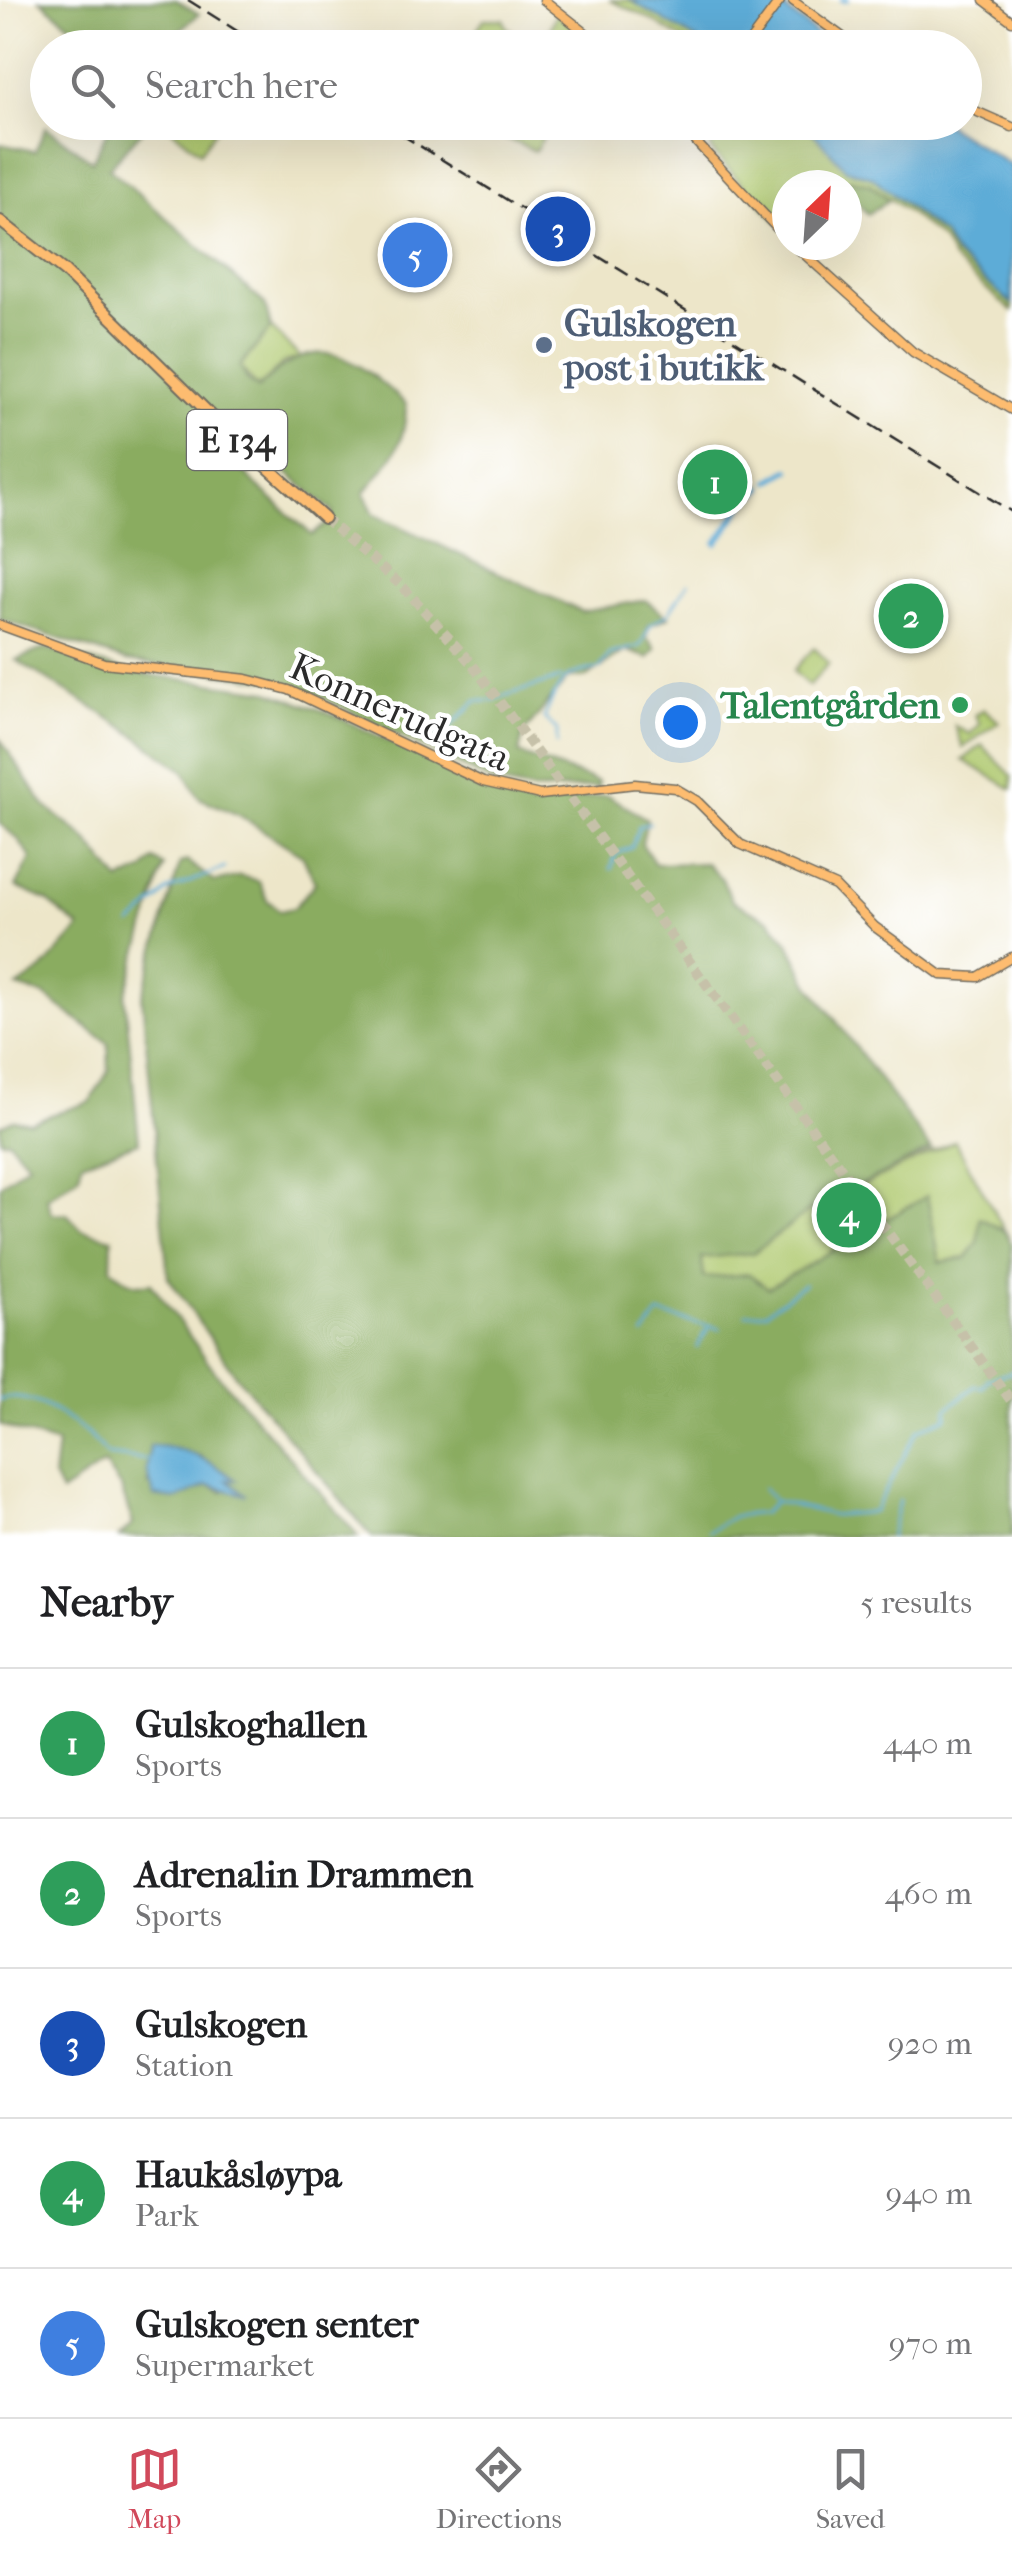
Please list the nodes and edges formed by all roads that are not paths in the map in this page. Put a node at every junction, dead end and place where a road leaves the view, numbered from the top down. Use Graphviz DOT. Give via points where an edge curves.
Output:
graph roads {
  1 [pos="544,0"];
  2 [pos="984,0"];
  3 [pos="992,0"];
  4 [pos="785,2"];
  5 [pos="1012,18"];
  6 [pos="582,30"];
  7 [pos="759,30"];
  8 [pos="829,30"];
  9 [pos="982,114"];
  10 [pos="1012,127"];
  11 [pos="697,140"];
  12 [pos="0,219"];
  13 [pos="772,223"];
  14 [pos="811,260"];
  15 [pos="1012,410"];
  16 [pos="324,518"];
  17 [pos="0,623"];
  18 [pos="1012,956"];
  1 -- 6 [label="main road"];
  2 -- 5 [label="main road"];
  3 -- 5 [label="main road"];
  4 -- 7 [label="main road"];
  4 -- 8 [label="main road"];
  9 -- 10 [label="main road"];
  11 -- 13 [label="main road"];
  12 -- 16 [label="highway, E 134" via="35,244"];
  14 -- 15 [label="main road" via="918,356"];
  17 -- 18 [label="main road, Konnerudgata" via="114,663 290,690 514,792 674,788 698,801 740,844 835,886 875,928 941,975 978,976"];
}
